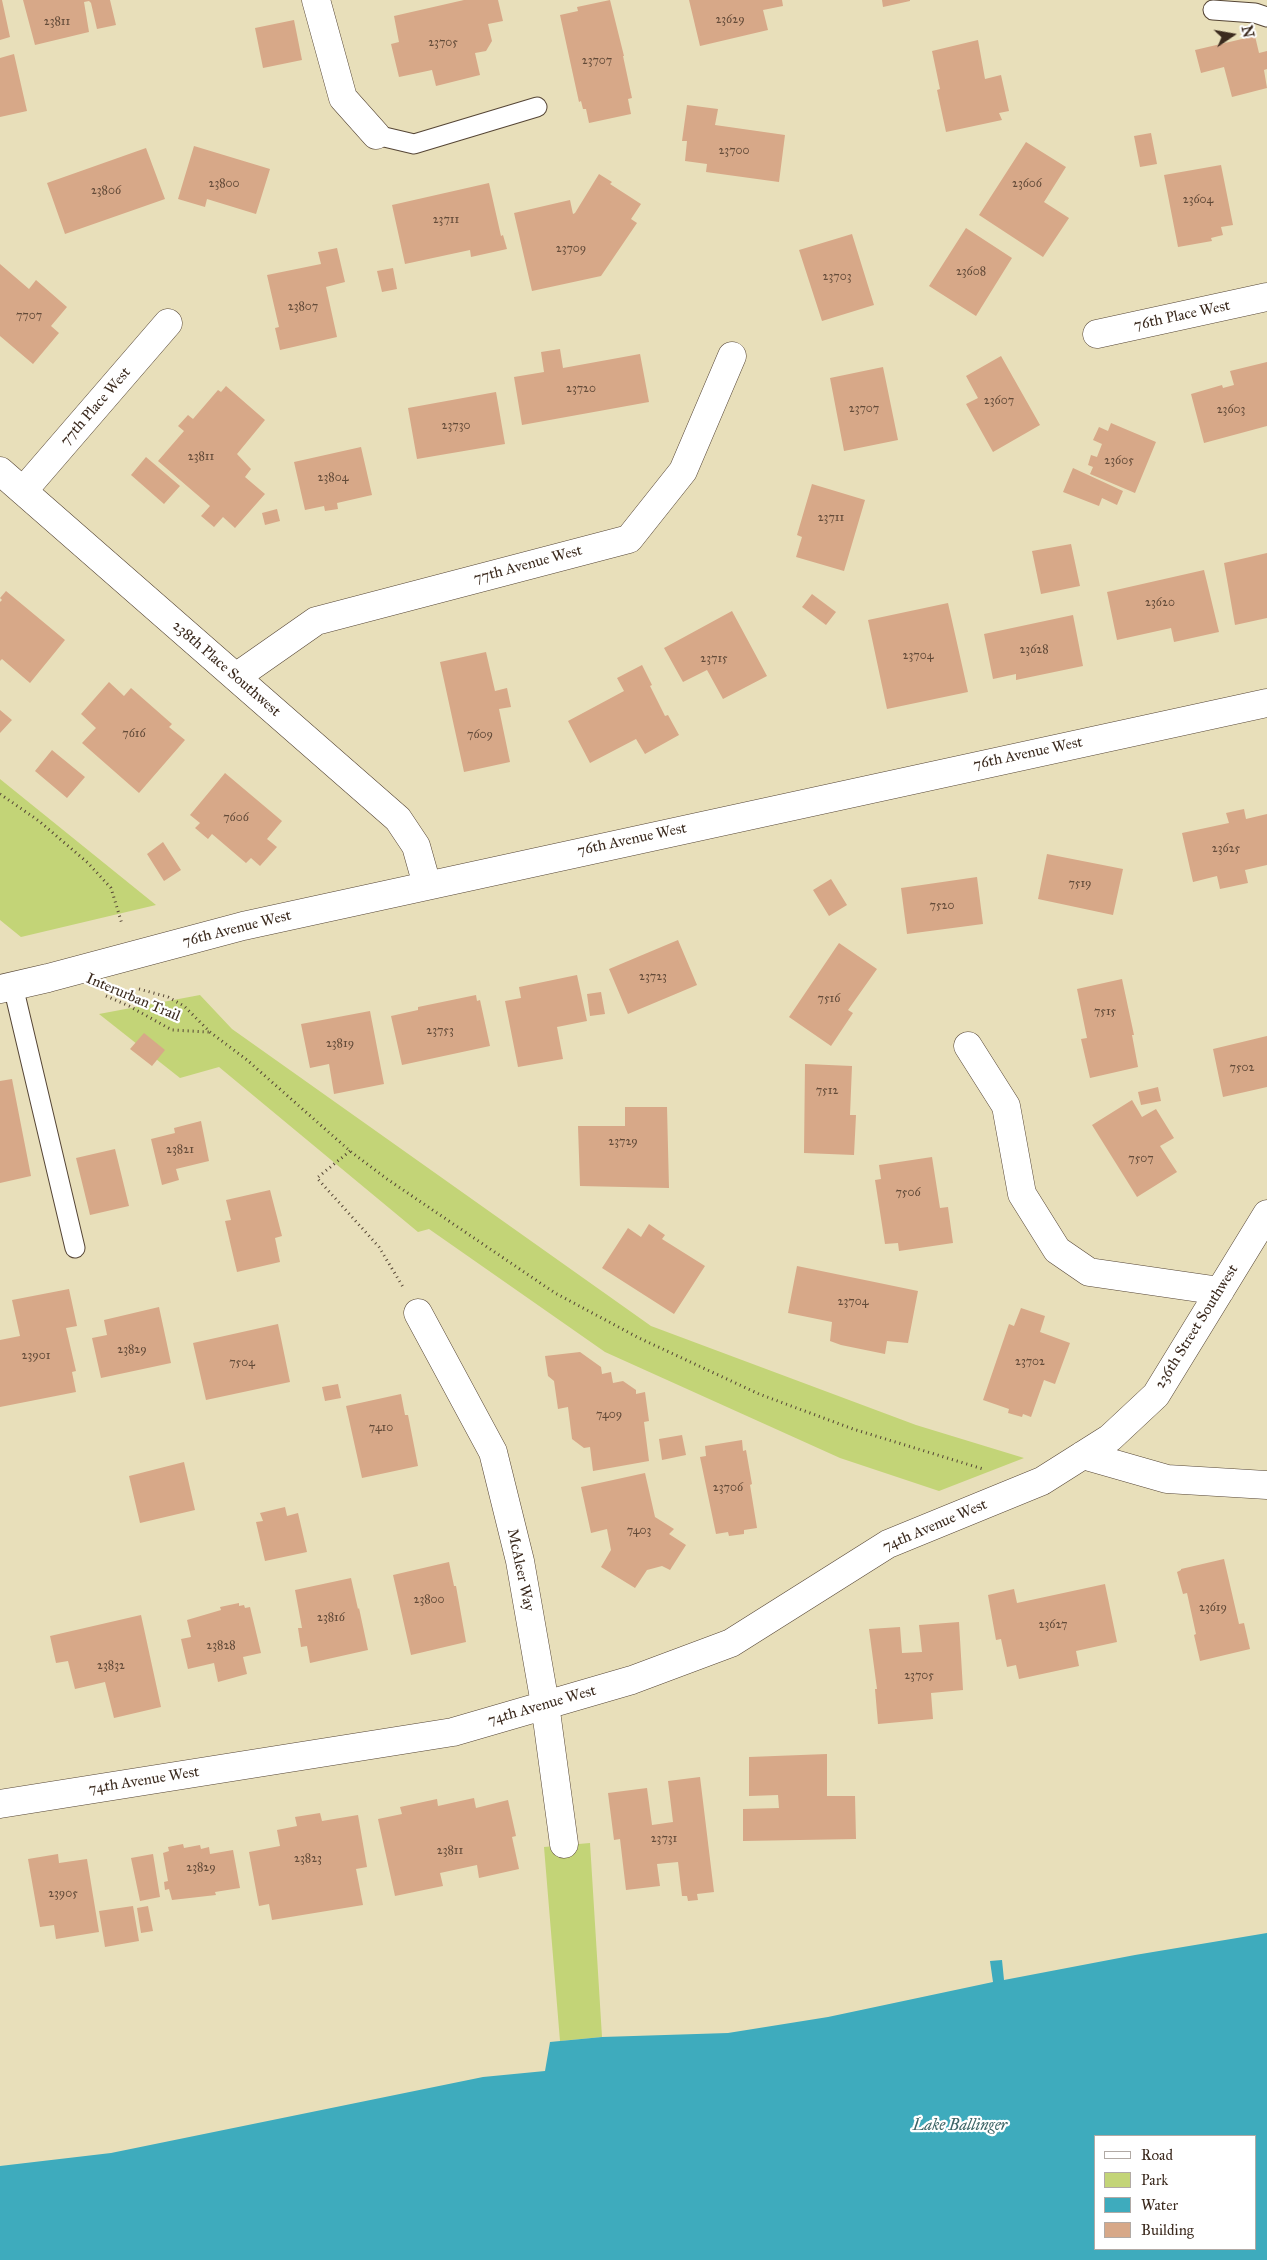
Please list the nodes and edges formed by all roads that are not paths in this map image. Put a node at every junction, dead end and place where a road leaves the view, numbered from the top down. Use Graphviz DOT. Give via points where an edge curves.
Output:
graph roads {
  1 [pos="316,0"];
  2 [pos="1213,10"];
  3 [pos="1267,17"];
  4 [pos="537,107"];
  5 [pos="376,135"];
  6 [pos="1267,297"];
  7 [pos="168,323"];
  8 [pos="1097,334"];
  9 [pos="732,356"];
  10 [pos="0,471"];
  11 [pos="23,491"];
  12 [pos="236,677"];
  13 [pos="1267,702"];
  14 [pos="427,885"];
  15 [pos="6,987"];
  16 [pos="968,1046"];
  17 [pos="1267,1214"];
  18 [pos="74,1248"];
  19 [pos="1220,1291"];
  20 [pos="418,1313"];
  21 [pos="1083,1455"];
  22 [pos="1042,1481"];
  23 [pos="1267,1485"];
  24 [pos="545,1704"];
  25 [pos="0,1804"];
  26 [pos="564,1844"];
  1 -- 5 [label="street" via="343,98"];
  2 -- 3 [label="lane"];
  4 -- 5 [label="lane" via="414,144"];
  6 -- 8 [label="street, 76th Place West"];
  7 -- 11 [label="street, 77th Place West"];
  9 -- 12 [label="street, 77th Avenue West" via="683,471 629,538 316,621"];
  10 -- 11 [label="street, 238th Place Southwest"];
  11 -- 12 [label="street, 238th Place Southwest"];
  12 -- 14 [label="street, 238th Place Southwest" via="398,819 416,846"];
  13 -- 14 [label="street, 76th Avenue West"];
  14 -- 15 [label="street, 76th Avenue West" via="243,926"];
  15 -- 18 [label="lane"];
  16 -- 19 [label="street" via="1006,1106 1022,1194 1057,1250 1089,1272"];
  17 -- 19 [label="street, 236th Street Southwest"];
  19 -- 21 [label="street, 236th Street Southwest" via="1156,1395 1110,1438"];
  20 -- 24 [label="street, McAleer Way" via="493,1452 520,1561"];
  21 -- 22 [label="street, 236th Street Southwest"];
  21 -- 23 [label="street" via="1167,1479"];
  22 -- 24 [label="street, 74th Avenue West" via="888,1544 731,1643 632,1680"];
  24 -- 25 [label="street, 74th Avenue West" via="453,1732"];
  24 -- 26 [label="street, McAleer Way"];
}
